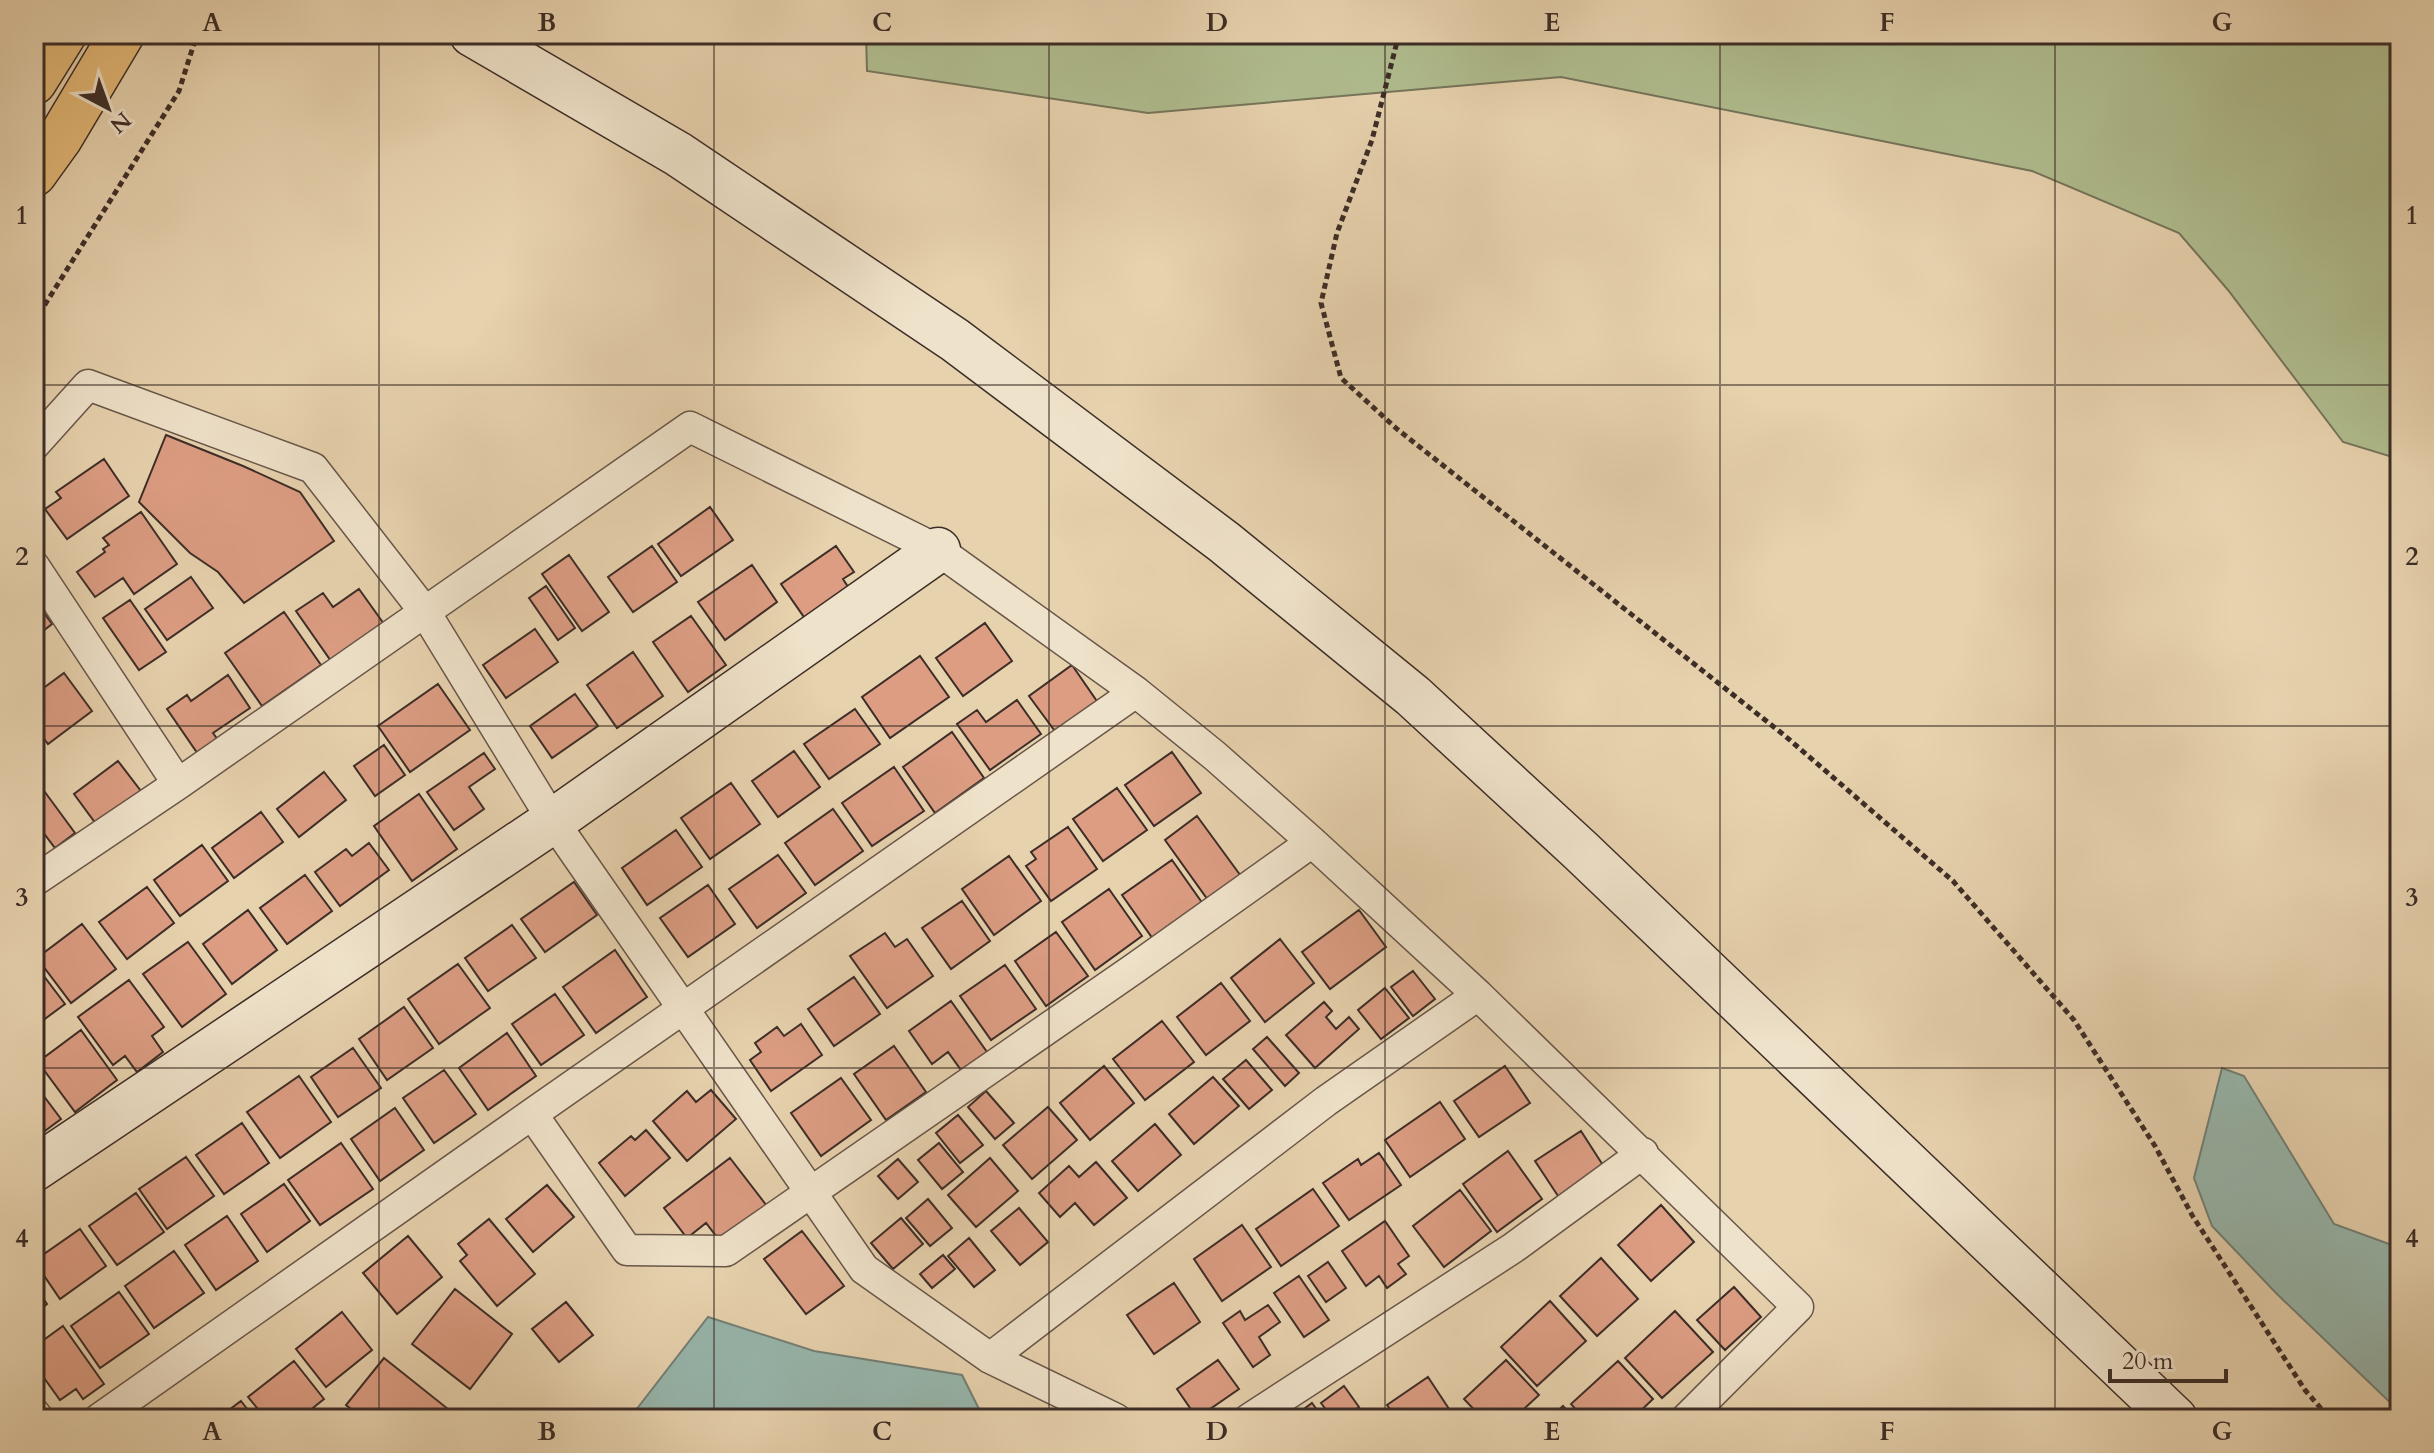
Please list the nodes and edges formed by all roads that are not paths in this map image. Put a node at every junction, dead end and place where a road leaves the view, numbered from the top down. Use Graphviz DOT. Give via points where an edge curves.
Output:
graph roads {
  1 [pos="64,34"];
  2 [pos="122,34"];
  3 [pos="472,34"];
  4 [pos="34,82"];
  5 [pos="34,174"];
  6 [pos="34,445"];
  7 [pos="938,550"];
  8 [pos="34,566"];
  9 [pos="425,612"];
  10 [pos="1136,692"];
  11 [pos="178,784"];
  12 [pos="553,821"];
  13 [pos="1312,842"];
  14 [pos="34,881"];
  15 [pos="1478,995"];
  16 [pos="684,1008"];
  17 [pos="532,1114"];
  18 [pos="1643,1153"];
  19 [pos="34,1169"];
  20 [pos="811,1193"];
  21 [pos="990,1358"];
  22 [pos="34,1413"];
  23 [pos="39,1419"];
  24 [pos="99,1419"];
  25 [pos="1116,1419"];
  26 [pos="1249,1419"];
  27 [pos="1686,1419"];
  28 [pos="2175,1419"];
  1 -- 4 [label="main road"];
  2 -- 5 [label="main road"];
  3 -- 28 [label="street" via="678,154 955,340 1224,542 1413,696"];
  6 -- 9 [label="street" via="88,385 313,468"];
  7 -- 9 [label="street" via="690,427"];
  7 -- 10 [label="street"];
  7 -- 12 [label="street"];
  8 -- 11 [label="street"];
  9 -- 11 [label="street"];
  9 -- 12 [label="street"];
  10 -- 13 [label="street"];
  10 -- 16 [label="street"];
  11 -- 14 [label="street"];
  12 -- 16 [label="street"];
  12 -- 19 [label="street"];
  13 -- 15 [label="street"];
  13 -- 20 [label="street"];
  15 -- 18 [label="street"];
  15 -- 21 [label="street" via="1326,1101"];
  16 -- 17 [label="street"];
  16 -- 20 [label="street"];
  17 -- 20 [label="street" via="627,1250 726,1251"];
  17 -- 24 [label="street"];
  18 -- 26 [label="street" via="1513,1248"];
  18 -- 27 [label="street" via="1798,1307"];
  20 -- 21 [label="street" via="864,1269"];
  21 -- 25 [label="street"];
  22 -- 23 [label="street"];
}
